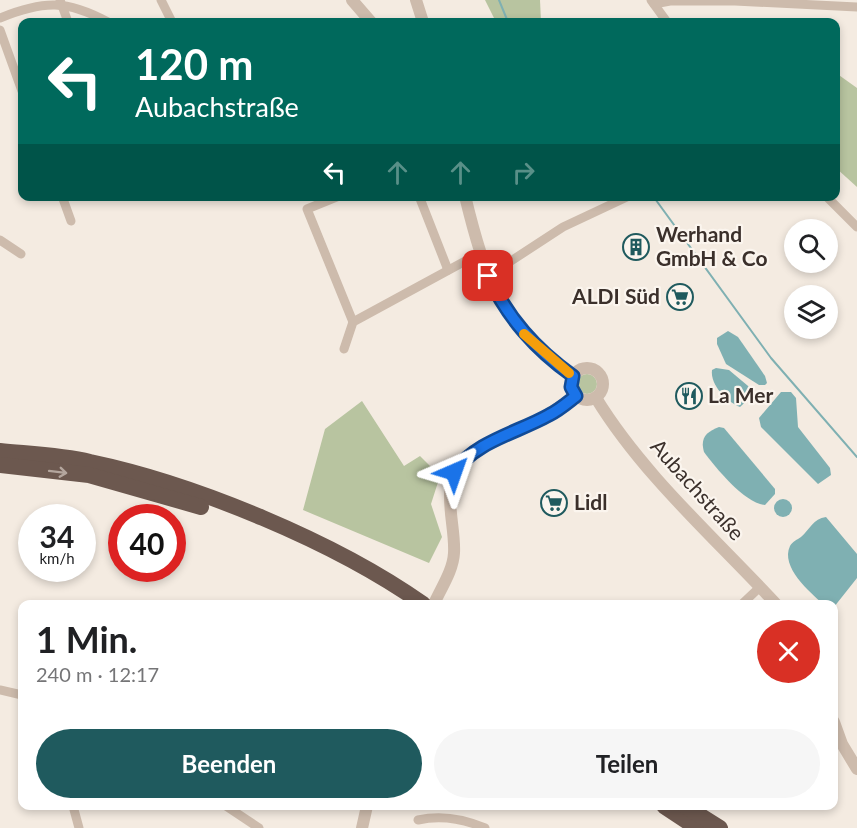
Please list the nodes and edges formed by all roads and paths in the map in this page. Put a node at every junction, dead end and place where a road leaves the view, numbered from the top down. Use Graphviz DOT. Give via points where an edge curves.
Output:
graph roads {
  1 [pos="60,0"];
  2 [pos="161,0"];
  3 [pos="352,0"];
  4 [pos="416,0"];
  5 [pos="652,2"];
  6 [pos="857,7"];
  7 [pos="0,18"];
  8 [pos="67,18"];
  9 [pos="102,18"];
  10 [pos="170,18"];
  11 [pos="368,18"];
  12 [pos="422,18"];
  13 [pos="664,18"];
  14 [pos="0,30"];
  15 [pos="18,80"];
  16 [pos="64,201"];
  17 [pos="327,201"];
  18 [pos="421,201"];
  19 [pos="466,201"];
  20 [pos="618,201"];
  21 [pos="831,201"];
  22 [pos="71,221"];
  23 [pos="857,227"];
  24 [pos="0,240"];
  25 [pos="480,253"];
  26 [pos="21,254"];
  27 [pos="448,270"];
  28 [pos="488,276"];
  29 [pos="353,322"];
  30 [pos="344,350"];
  31 [pos="573,376"];
  32 [pos="576,396"];
  33 [pos="596,398"];
  34 [pos="0,451"];
  35 [pos="0,465"];
  36 [pos="760,587"];
  37 [pos="404,598"];
  38 [pos="436,600"];
  39 [pos="746,600"];
  40 [pos="772,600"];
  41 [pos="0,690"];
  42 [pos="18,694"];
  43 [pos="838,733"];
  44 [pos="857,769"];
  45 [pos="74,810"];
  46 [pos="232,810"];
  47 [pos="366,810"];
  48 [pos="670,810"];
  49 [pos="691,810"];
  50 [pos="418,820"];
  51 [pos="79,828"];
  52 [pos="259,828"];
  53 [pos="362,828"];
  54 [pos="485,828"];
  55 [pos="697,828"];
  56 [pos="720,828"];
  1 -- 7 [label="street" via="32,3"];
  1 -- 8 [label="street"];
  1 -- 9 [label="street"];
  2 -- 10 [label="street"];
  3 -- 11 [label="street"];
  4 -- 12 [label="street"];
  5 -- 6 [label="street" via="735,1"];
  5 -- 13 [label="street"];
  14 -- 15 [label="street"];
  16 -- 22 [label="street"];
  17 -- 29 [label="street" via="307,209"];
  18 -- 27 [label="street"];
  19 -- 25 [label="street"];
  20 -- 28 [label="street" via="562,226"];
  21 -- 23 [label="street"];
  24 -- 26 [label="street"];
  25 -- 27 [label="street"];
  25 -- 28 [label="street"];
  27 -- 29 [label="street"];
  28 -- 31 [label="street" via="502,306 522,332"];
  29 -- 30 [label="street"];
  31 -- 32 [label="street" via="571,387"];
  31 -- 33 [label="street" via="585,368 600,374 602,390"];
  32 -- 33 [label="street"];
  32 -- 38 [label="street" via="548,416 477,449 454,472 448,508 454,554"];
  33 -- 36 [label="street, Aubachstraße" via="616,430 649,469"];
  34 -- 37 [label="highway" via="89,461 170,484 335,552"];
  35 -- 37 [label="highway, one-way" via="89,475 236,518 323,556"];
  36 -- 39 [label="street"];
  36 -- 40 [label="street, Aubachstraße"];
  41 -- 42 [label="street"];
  43 -- 44 [label="street"];
  45 -- 51 [label="street"];
  46 -- 52 [label="street"];
  47 -- 53 [label="street"];
  48 -- 55 [label="highway"];
  49 -- 56 [label="highway"];
  50 -- 54 [label="street" via="434,817"];
}
